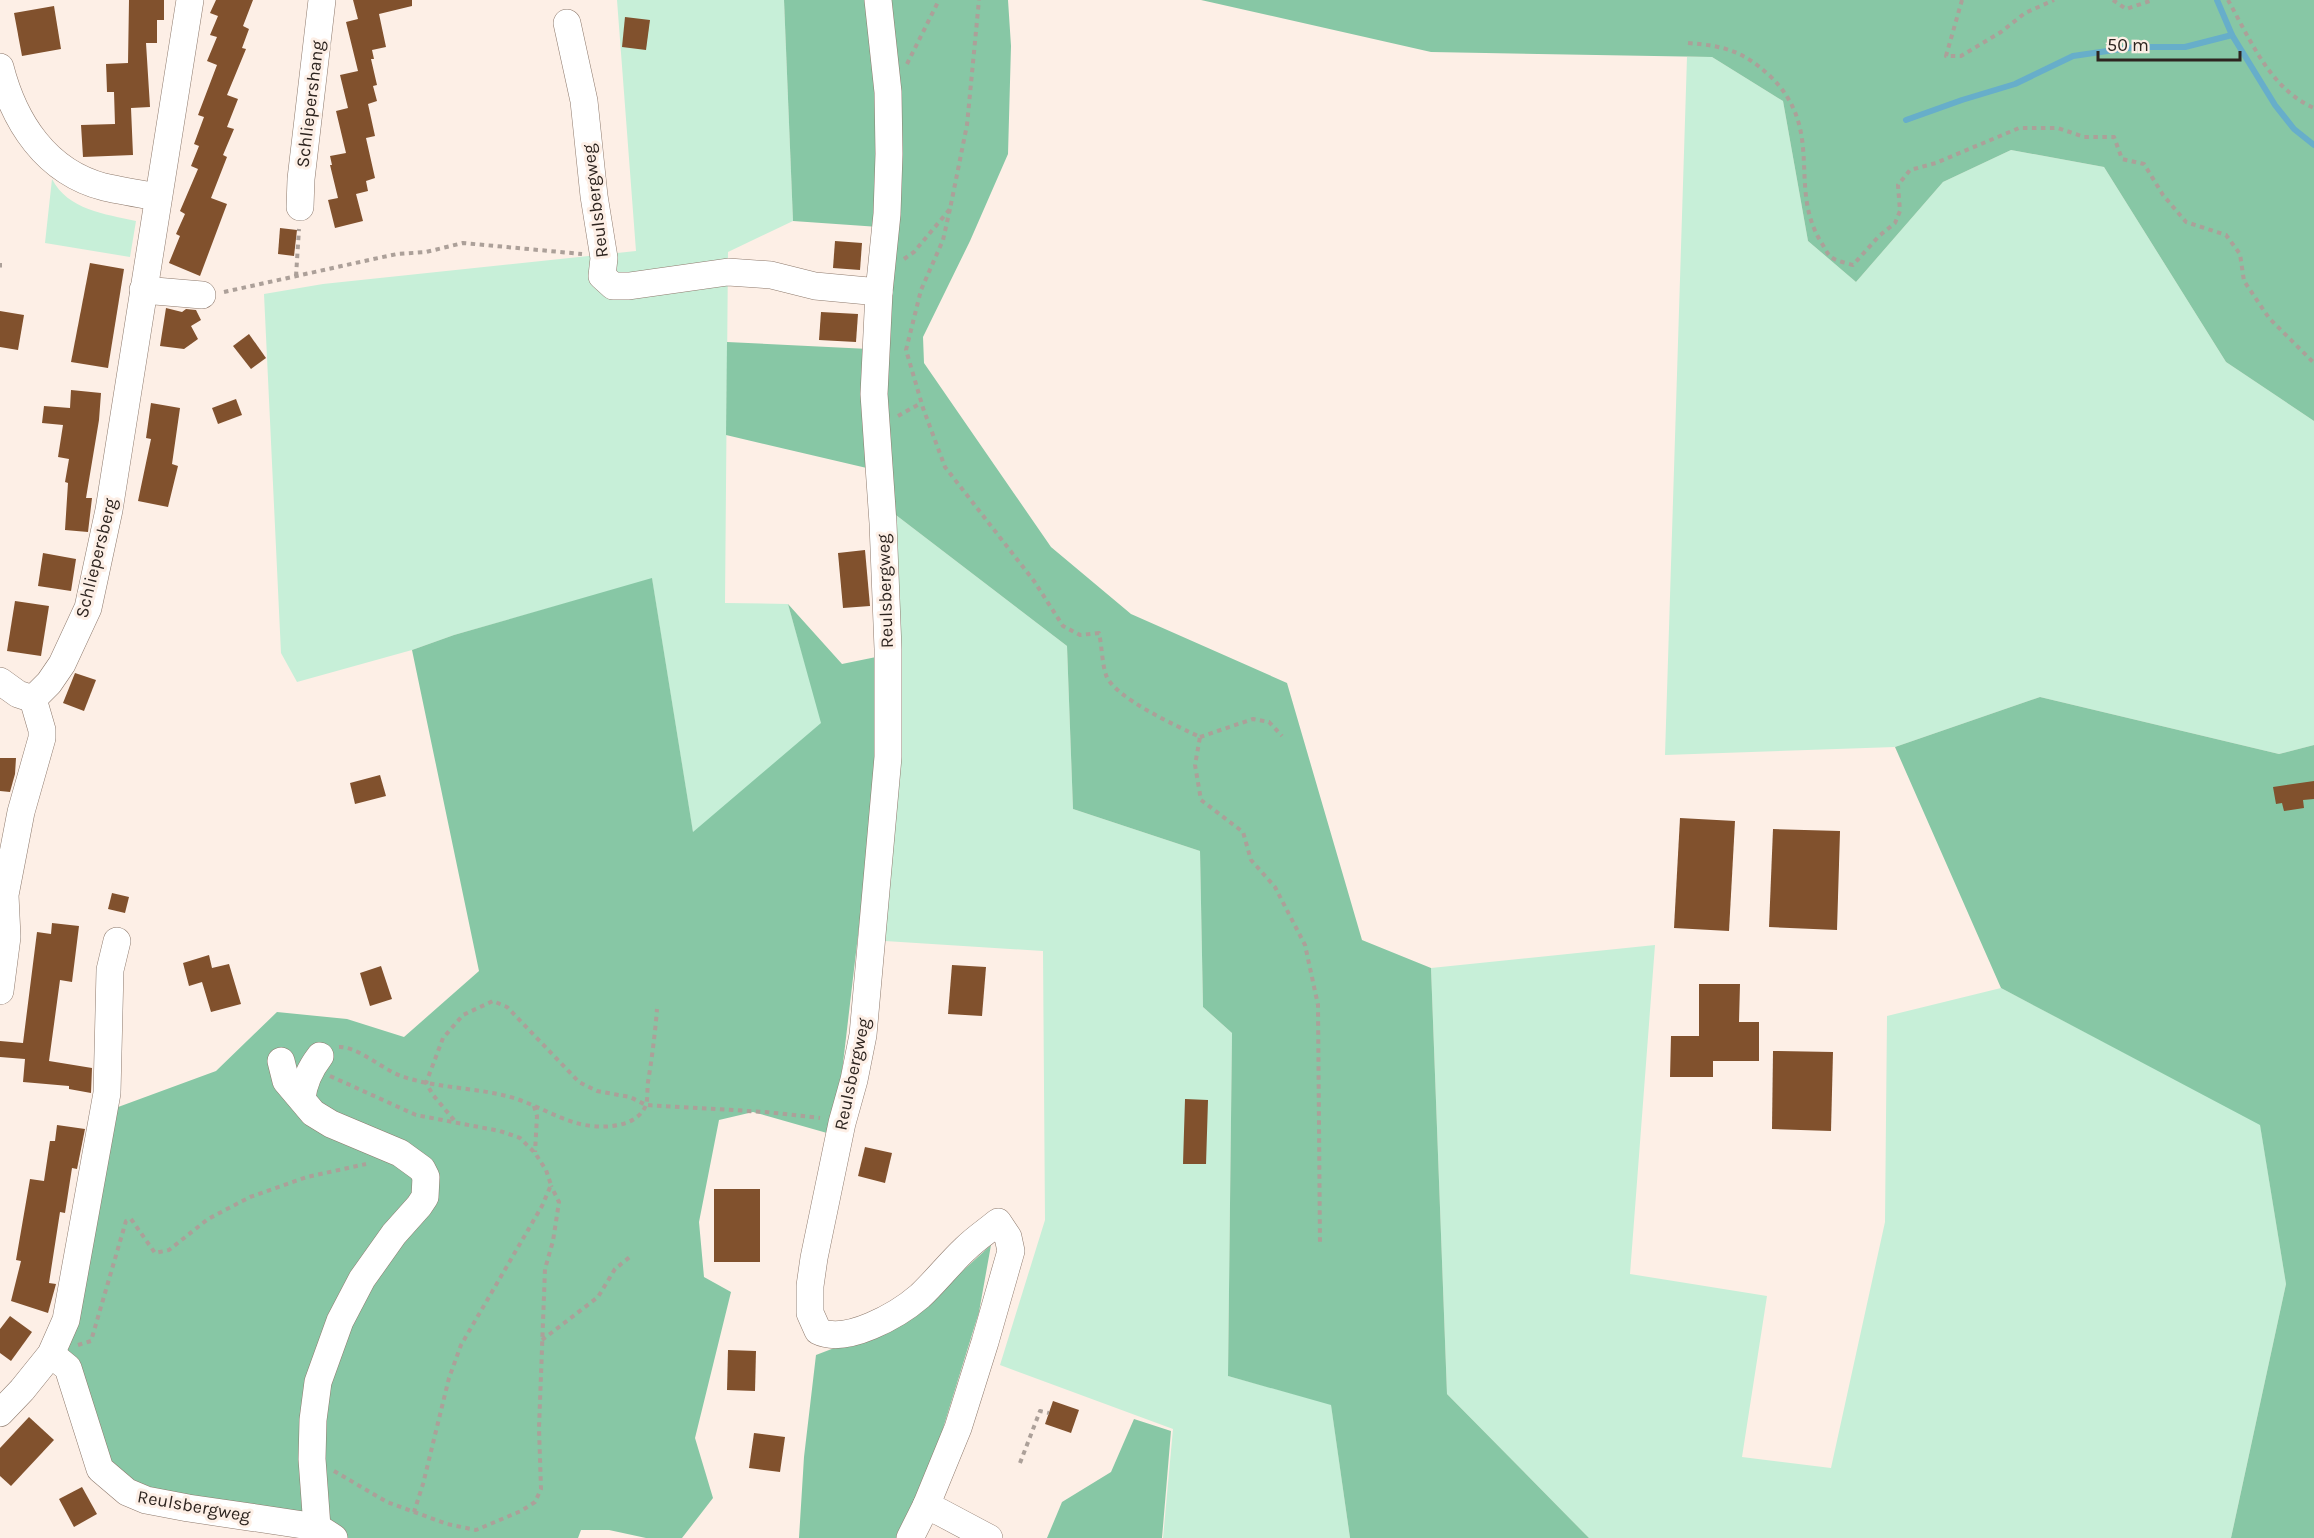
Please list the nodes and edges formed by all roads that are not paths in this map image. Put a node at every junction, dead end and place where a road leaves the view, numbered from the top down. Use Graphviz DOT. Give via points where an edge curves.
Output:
graph roads {
  1 [pos="190,0"];
  2 [pos="322,0"];
  3 [pos="878,0"];
  4 [pos="567,23"];
  5 [pos="0,67"];
  6 [pos="158,197"];
  7 [pos="300,207"];
  8 [pos="880,284"];
  9 [pos="143,290"];
  10 [pos="202,295"];
  11 [pos="0,681"];
  12 [pos="33,699"];
  13 [pos="11,810"];
  14 [pos="4,881"];
  15 [pos="117,941"];
  16 [pos="0,991"];
  17 [pos="281,1061"];
  18 [pos="315,1063"];
  19 [pos="302,1098"];
  20 [pos="51,1354"];
  21 [pos="0,1413"];
  22 [pos="926,1506"];
  23 [pos="326,1532"];
  24 [pos="905,1536"];
  25 [pos="989,1538"];
  1 -- 6 [label="street, Schliepersberg"];
  2 -- 7 [label="street, Schliepershang"];
  3 -- 8 [label="street, Reulsbergweg" via="888,92 887,214"];
  4 -- 8 [label="street, Reulsbergweg" via="584,101 604,258 602,276 613,286 728,272 771,275 815,286"];
  5 -- 6 [label="street" via="15,112 32,139 53,160 102,186"];
  6 -- 9 [label="street, Schliepersberg"];
  8 -- 22 [label="street, Reulsbergweg" via="874,394 888,649 888,757 863,1035 814,1258 810,1313 818,1331 851,1333 899,1311 917,1298 998,1222 1008,1236 1011,1251 985,1342 958,1428"];
  9 -- 10 [label="street"];
  9 -- 12 [label="street, Schliepersberg" via="110,510 88,608 62,664"];
  11 -- 12 [label="street"];
  12 -- 13 [label="street" via="42,738"];
  13 -- 14 [label="street"];
  14 -- 16 [label="street" via="7,937"];
  15 -- 20 [label="street" via="110,970 106,1093 66,1320"];
  17 -- 19 [label="street, Reulsbergweg" via="286,1081"];
  18 -- 19 [label="street"];
  19 -- 23 [label="street, Reulsbergweg" via="313,1113 400,1153 422,1169 426,1177 425,1197 362,1279 340,1321 318,1382 312,1459"];
  20 -- 21 [label="street"];
  20 -- 23 [label="street, Reulsbergweg" via="68,1368 100,1469 127,1492 146,1500"];
  22 -- 24 [label="street, Reulsbergweg"];
  22 -- 25 [label="street"];
}
